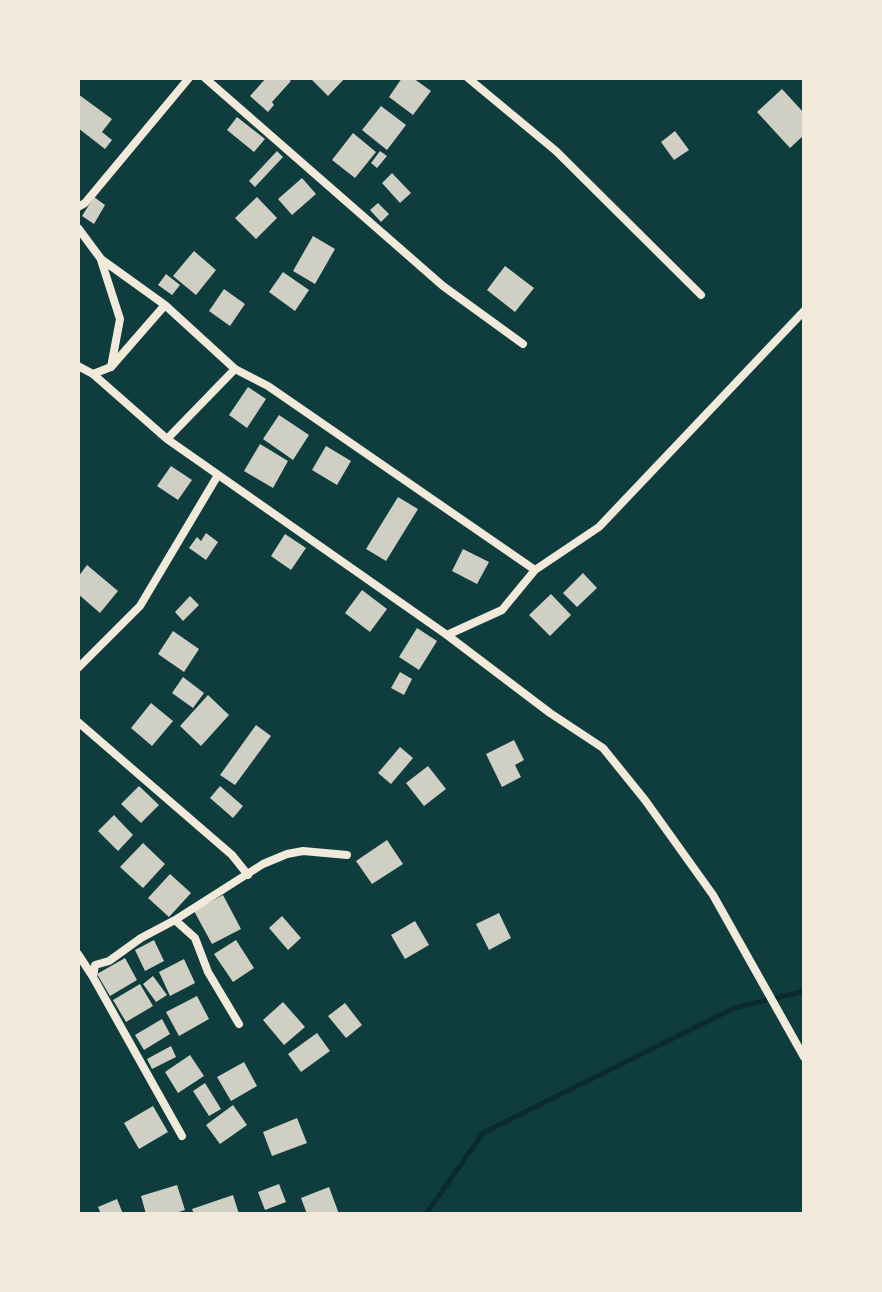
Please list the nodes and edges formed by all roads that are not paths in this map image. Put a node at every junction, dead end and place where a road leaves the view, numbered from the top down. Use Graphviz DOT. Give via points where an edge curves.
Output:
graph roads {
  1 [pos="189,78"];
  2 [pos="205,78"];
  3 [pos="468,78"];
  4 [pos="78,207"];
  5 [pos="78,228"];
  6 [pos="101,259"];
  7 [pos="701,295"];
  8 [pos="165,305"];
  9 [pos="804,311"];
  10 [pos="523,344"];
  11 [pos="78,366"];
  12 [pos="111,367"];
  13 [pos="235,369"];
  14 [pos="93,374"];
  15 [pos="167,439"];
  16 [pos="218,475"];
  17 [pos="535,570"];
  18 [pos="447,635"];
  19 [pos="78,668"];
  20 [pos="78,722"];
  21 [pos="347,855"];
  22 [pos="248,875"];
  23 [pos="175,920"];
  24 [pos="78,954"];
  25 [pos="93,977"];
  26 [pos="239,1024"];
  27 [pos="804,1057"];
  28 [pos="182,1136"];
  1 -- 4 [label="street"];
  2 -- 10 [label="street" via="443,286"];
  3 -- 7 [label="street" via="556,151"];
  5 -- 6 [label="street"];
  6 -- 8 [label="street"];
  6 -- 12 [label="street" via="120,319"];
  8 -- 12 [label="street"];
  8 -- 13 [label="street"];
  9 -- 17 [label="street" via="599,527"];
  11 -- 14 [label="street"];
  12 -- 14 [label="street"];
  13 -- 15 [label="street"];
  13 -- 17 [label="street" via="268,386"];
  14 -- 15 [label="street"];
  15 -- 16 [label="street"];
  16 -- 18 [label="street"];
  16 -- 19 [label="street" via="140,606"];
  17 -- 18 [label="street" via="502,610"];
  18 -- 27 [label="street" via="603,748 713,895"];
  20 -- 22 [label="street" via="232,855"];
  21 -- 22 [label="street" via="287,854"];
  22 -- 23 [label="street"];
  23 -- 25 [label="street" via="95,965"];
  23 -- 26 [label="street" via="195,938"];
  24 -- 25 [label="street"];
  25 -- 28 [label="street"];
}
